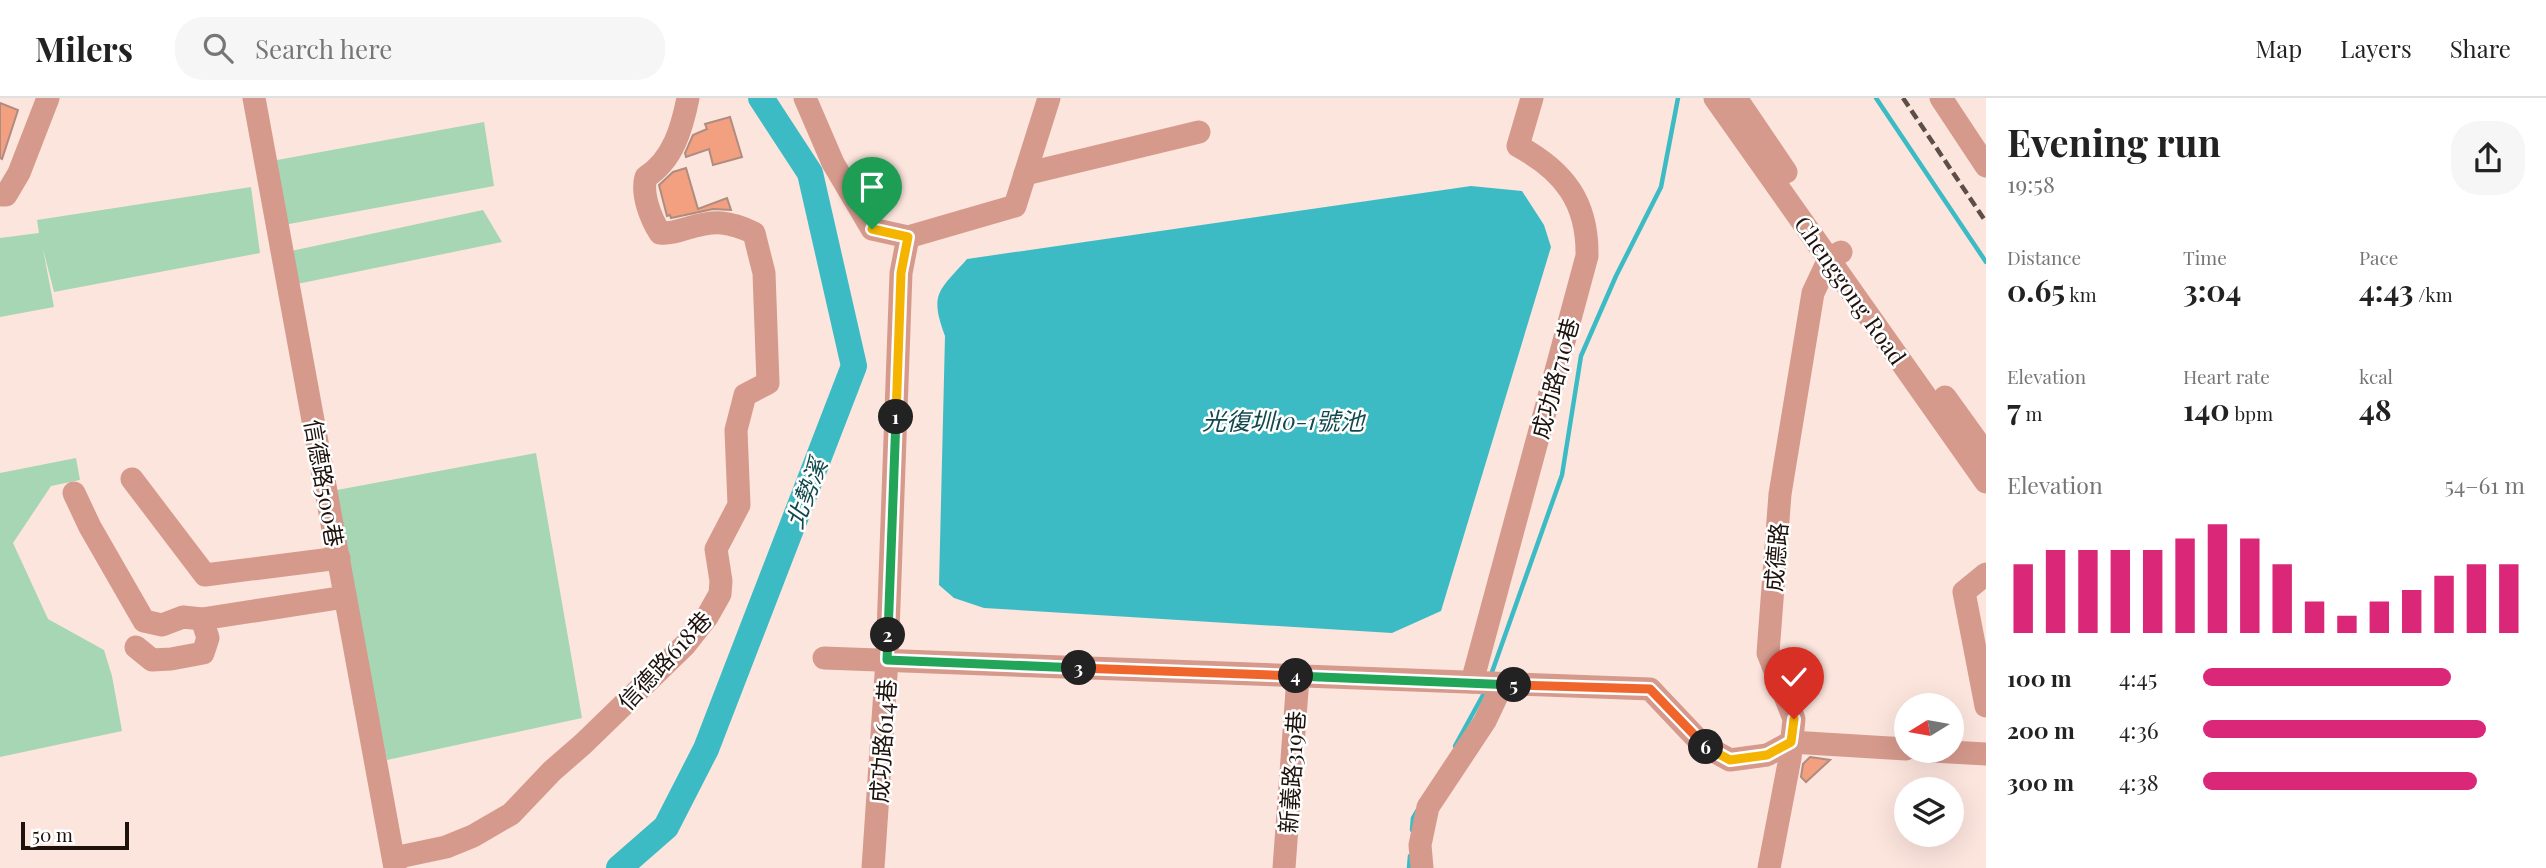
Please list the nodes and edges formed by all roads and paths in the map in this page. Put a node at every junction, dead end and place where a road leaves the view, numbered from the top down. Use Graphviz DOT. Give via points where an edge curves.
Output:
graph roads {
  1 [pos="48,98"];
  2 [pos="254,98"];
  3 [pos="688,98"];
  4 [pos="805,98"];
  5 [pos="1049,98"];
  6 [pos="1532,98"];
  7 [pos="1715,98"];
  8 [pos="1736,98"];
  9 [pos="1941,98"];
  10 [pos="1199,132"];
  11 [pos="1986,166"];
  12 [pos="1025,174"];
  13 [pos="0,195"];
  14 [pos="908,237"];
  15 [pos="1835,255"];
  16 [pos="1986,454"];
  17 [pos="132,479"];
  18 [pos="1986,482"];
  19 [pos="74,494"];
  20 [pos="339,558"];
  21 [pos="1986,574"];
  22 [pos="345,597"];
  23 [pos="202,619"];
  24 [pos="136,647"];
  25 [pos="824,659"];
  26 [pos="887,660"];
  27 [pos="1298,677"];
  28 [pos="1472,682"];
  29 [pos="1503,685"];
  30 [pos="1985,699"];
  31 [pos="1791,742"];
  32 [pos="1894,748"];
  33 [pos="1964,753"];
  34 [pos="1986,754"];
  35 [pos="395,863"];
  36 [pos="873,868"];
  37 [pos="1283,868"];
  38 [pos="1422,868"];
  39 [pos="1769,868"];
  1 -- 13 [label="street" via="19,173 6,195"];
  2 -- 20 [label="street, 信德路500巷"];
  3 -- 35 [label="street, 信德路618巷" via="669,156 646,177 654,224 660,233 669,234 701,224 733,223 754,233 764,273 768,383 745,395 740,409 735,455 740,497 716,549 720,594 685,645 511,814 473,836"];
  4 -- 14 [label="street" via="833,163 872,229"];
  5 -- 12 [label="street"];
  6 -- 28 [label="street, 成功路710巷" via="1518,146 1545,162 1574,196 1583,215 1587,256"];
  7 -- 15 [label="street, Chenggong Road"];
  8 -- 15 [label="street, Chenggong Road"];
  9 -- 11 [label="street"];
  10 -- 12 [label="street"];
  12 -- 14 [label="street" via="1015,206"];
  14 -- 26 [label="street, 成功路614巷" via="901,273"];
  15 -- 16 [label="street, Chenggong Road"];
  15 -- 18 [label="street, Chenggong Road"];
  15 -- 31 [label="street, 成德路" via="1813,293 1780,494 1768,653 1794,719"];
  17 -- 20 [label="street" via="205,575"];
  19 -- 23 [label="street" via="144,621 162,625 183,617"];
  20 -- 22 [label="street, 信德路500巷"];
  21 -- 30 [label="street" via="1964,593"];
  22 -- 23 [label="street"];
  22 -- 35 [label="street, 信德路500巷"];
  23 -- 24 [label="street" via="208,638 203,653 152,660"];
  25 -- 26 [label="street"];
  26 -- 27 [label="street"];
  26 -- 36 [label="street, 成功路614巷"];
  27 -- 28 [label="street"];
  27 -- 37 [label="street, 新義路319巷"];
  28 -- 29 [label="street"];
  29 -- 31 [label="street" via="1650,689 1704,746 1730,760 1767,755"];
  29 -- 38 [label="street" via="1485,721 1428,807 1420,845"];
  31 -- 32 [label="street"];
  31 -- 39 [label="street, 成德路"];
  33 -- 34 [label="street"];
}
